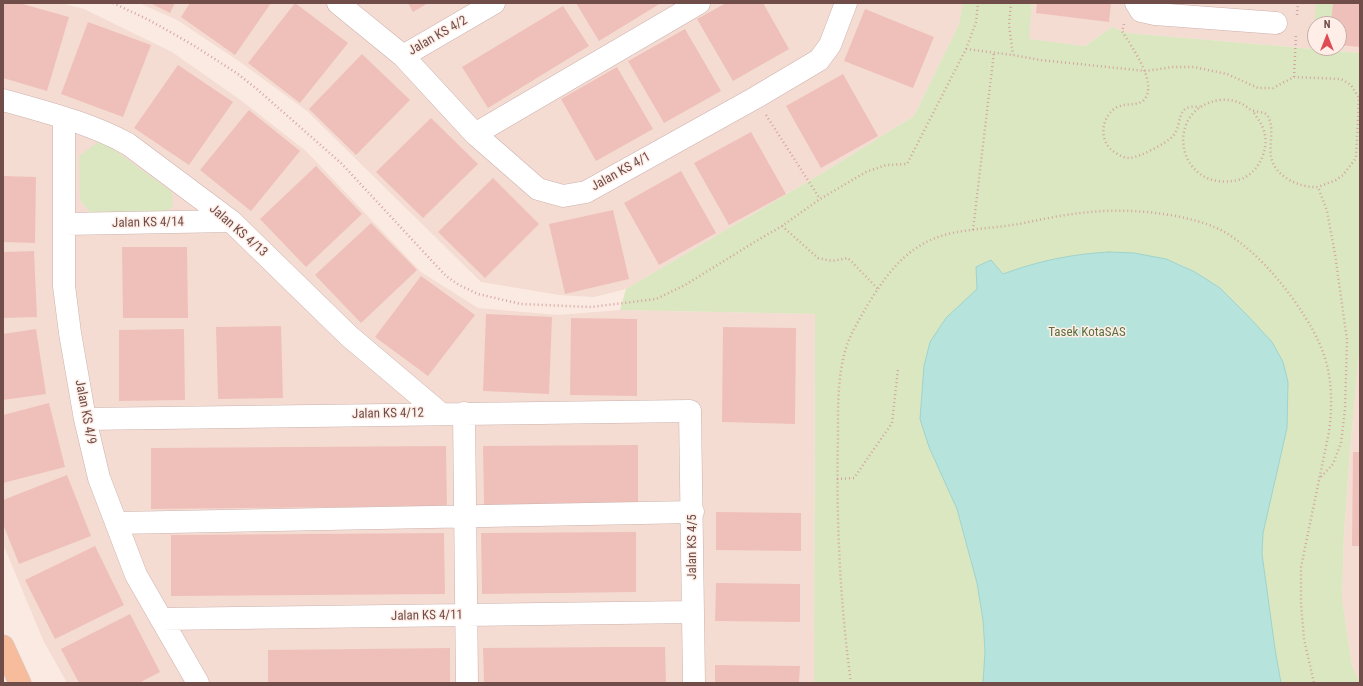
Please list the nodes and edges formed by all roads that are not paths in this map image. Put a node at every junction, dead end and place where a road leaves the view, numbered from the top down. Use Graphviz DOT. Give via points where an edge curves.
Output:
graph roads {
  1 [pos="338,3"];
  2 [pos="494,3"];
  3 [pos="699,3"];
  4 [pos="846,3"];
  5 [pos="1138,7"];
  6 [pos="1287,20"];
  7 [pos="403,56"];
  8 [pos="3,100"];
  9 [pos="64,118"];
  10 [pos="475,134"];
  11 [pos="231,222"];
  12 [pos="65,224"];
  13 [pos="690,411"];
  14 [pos="440,413"];
  15 [pos="464,413"];
  16 [pos="85,419"];
  17 [pos="693,512"];
  18 [pos="466,516"];
  19 [pos="117,523"];
  20 [pos="693,612"];
  21 [pos="468,615"];
  22 [pos="161,619"];
  23 [pos="3,646"];
  24 [pos="20,683"];
  25 [pos="198,683"];
  26 [pos="467,683"];
  27 [pos="694,683"];
  1 -- 7 [label="street, Jalan KS 4/1"];
  2 -- 7 [label="street, Jalan KS 4/2"];
  3 -- 10 [label="street"];
  4 -- 10 [label="street, Jalan KS 4/1" via="830,45 819,60 586,192 563,196 538,190"];
  5 -- 6 [label="street" via="1155,14"];
  7 -- 10 [label="street, Jalan KS 4/1"];
  8 -- 9 [label="street, Jalan KS 4/13"];
  9 -- 11 [label="street, Jalan KS 4/13" via="110,134 128,144"];
  9 -- 12 [label="street, Jalan KS 4/9"];
  11 -- 12 [label="street, Jalan KS 4/14"];
  11 -- 14 [label="street, Jalan KS 4/13" via="349,336"];
  12 -- 16 [label="street, Jalan KS 4/9" via="64,286"];
  13 -- 15 [label="street, Jalan KS 4/12"];
  13 -- 17 [label="street, Jalan KS 4/5"];
  14 -- 15 [label="street, Jalan KS 4/12"];
  14 -- 16 [label="street, Jalan KS 4/12"];
  15 -- 18 [label="street"];
  16 -- 19 [label="street, Jalan KS 4/9" via="99,478"];
  17 -- 18 [label="street"];
  17 -- 20 [label="street, Jalan KS 4/5"];
  18 -- 19 [label="street"];
  18 -- 21 [label="street"];
  19 -- 22 [label="street, Jalan KS 4/9" via="136,575"];
  20 -- 21 [label="street, Jalan KS 4/11"];
  20 -- 27 [label="street, Jalan KS 4/5"];
  21 -- 22 [label="street, Jalan KS 4/11"];
  21 -- 26 [label="street"];
  22 -- 25 [label="street, Jalan KS 4/9"];
  23 -- 24 [label="main road"];
}
